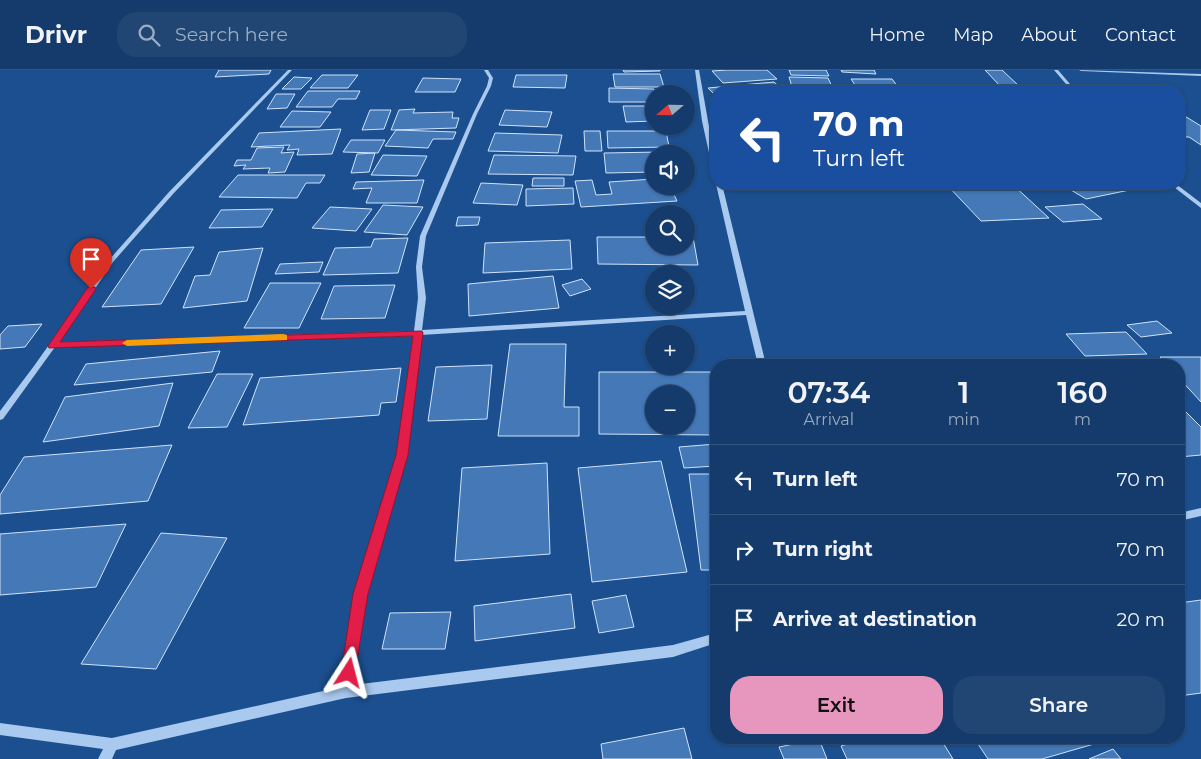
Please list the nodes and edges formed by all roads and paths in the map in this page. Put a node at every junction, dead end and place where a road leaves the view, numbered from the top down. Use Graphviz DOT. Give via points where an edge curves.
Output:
graph roads {
  1 [pos="290,70"];
  2 [pos="486,70"];
  3 [pos="697,70"];
  4 [pos="1056,70"];
  5 [pos="1081,70"];
  6 [pos="1126,71"];
  7 [pos="1201,74"];
  8 [pos="1069,85"];
  9 [pos="710,143"];
  10 [pos="720,190"];
  11 [pos="1181,190"];
  12 [pos="1201,206"];
  13 [pos="750,313"];
  14 [pos="418,333"];
  15 [pos="53,346"];
  16 [pos="761,359"];
  17 [pos="0,417"];
  18 [pos="1201,512"];
  19 [pos="1185,516"];
  20 [pos="710,640"];
  21 [pos="346,692"];
  22 [pos="0,729"];
  23 [pos="112,744"];
  24 [pos="105,759"];
  1 -- 15 [label="street" via="170,193 111,261"];
  2 -- 14 [label="street" via="489,86 423,236"];
  3 -- 9 [label="street"];
  4 -- 8 [label="street"];
  5 -- 6 [label="street"];
  6 -- 7 [label="street"];
  10 -- 13 [label="street"];
  11 -- 12 [label="street"];
  13 -- 14 [label="street"];
  13 -- 16 [label="street"];
  14 -- 15 [label="street"];
  14 -- 21 [label="street" via="402,455 361,594"];
  15 -- 17 [label="street"];
  18 -- 19 [label="street"];
  20 -- 21 [label="street" via="673,651"];
  21 -- 23 [label="street"];
  22 -- 23 [label="street"];
  23 -- 24 [label="street"];
}
